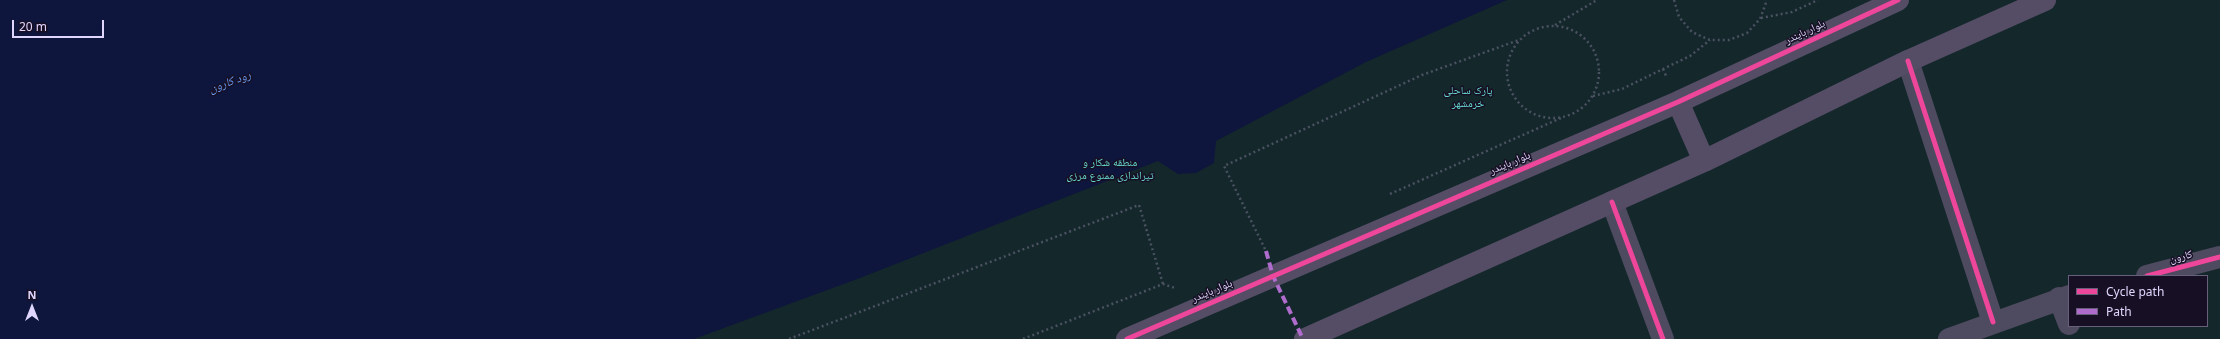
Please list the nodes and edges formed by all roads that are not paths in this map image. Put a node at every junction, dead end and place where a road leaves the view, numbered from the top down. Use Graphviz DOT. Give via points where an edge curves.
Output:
graph roads {
  1 [pos="1898,0"];
  2 [pos="2045,0"];
  3 [pos="1908,61"];
  4 [pos="1678,102"];
  5 [pos="1704,161"];
  6 [pos="1612,202"];
  7 [pos="2220,257"];
  8 [pos="2151,275"];
  9 [pos="2064,297"];
  10 [pos="2068,319"];
  11 [pos="1993,322"];
  12 [pos="2070,327"];
  13 [pos="1127,339"];
  14 [pos="1305,339"];
  15 [pos="1663,339"];
  16 [pos="1949,339"];
  17 [pos="2075,339"];
  1 -- 4 [label="street, بلوار بایندر"];
  2 -- 3 [label="street"];
  3 -- 5 [label="street"];
  3 -- 11 [label="street"];
  4 -- 5 [label="street"];
  4 -- 13 [label="street, بلوار بایندر"];
  5 -- 6 [label="street"];
  6 -- 14 [label="street"];
  6 -- 15 [label="street"];
  7 -- 8 [label="street, کارون"];
  9 -- 10 [label="street"];
  9 -- 11 [label="street"];
  11 -- 16 [label="street"];
  12 -- 17 [label="street"];
}
